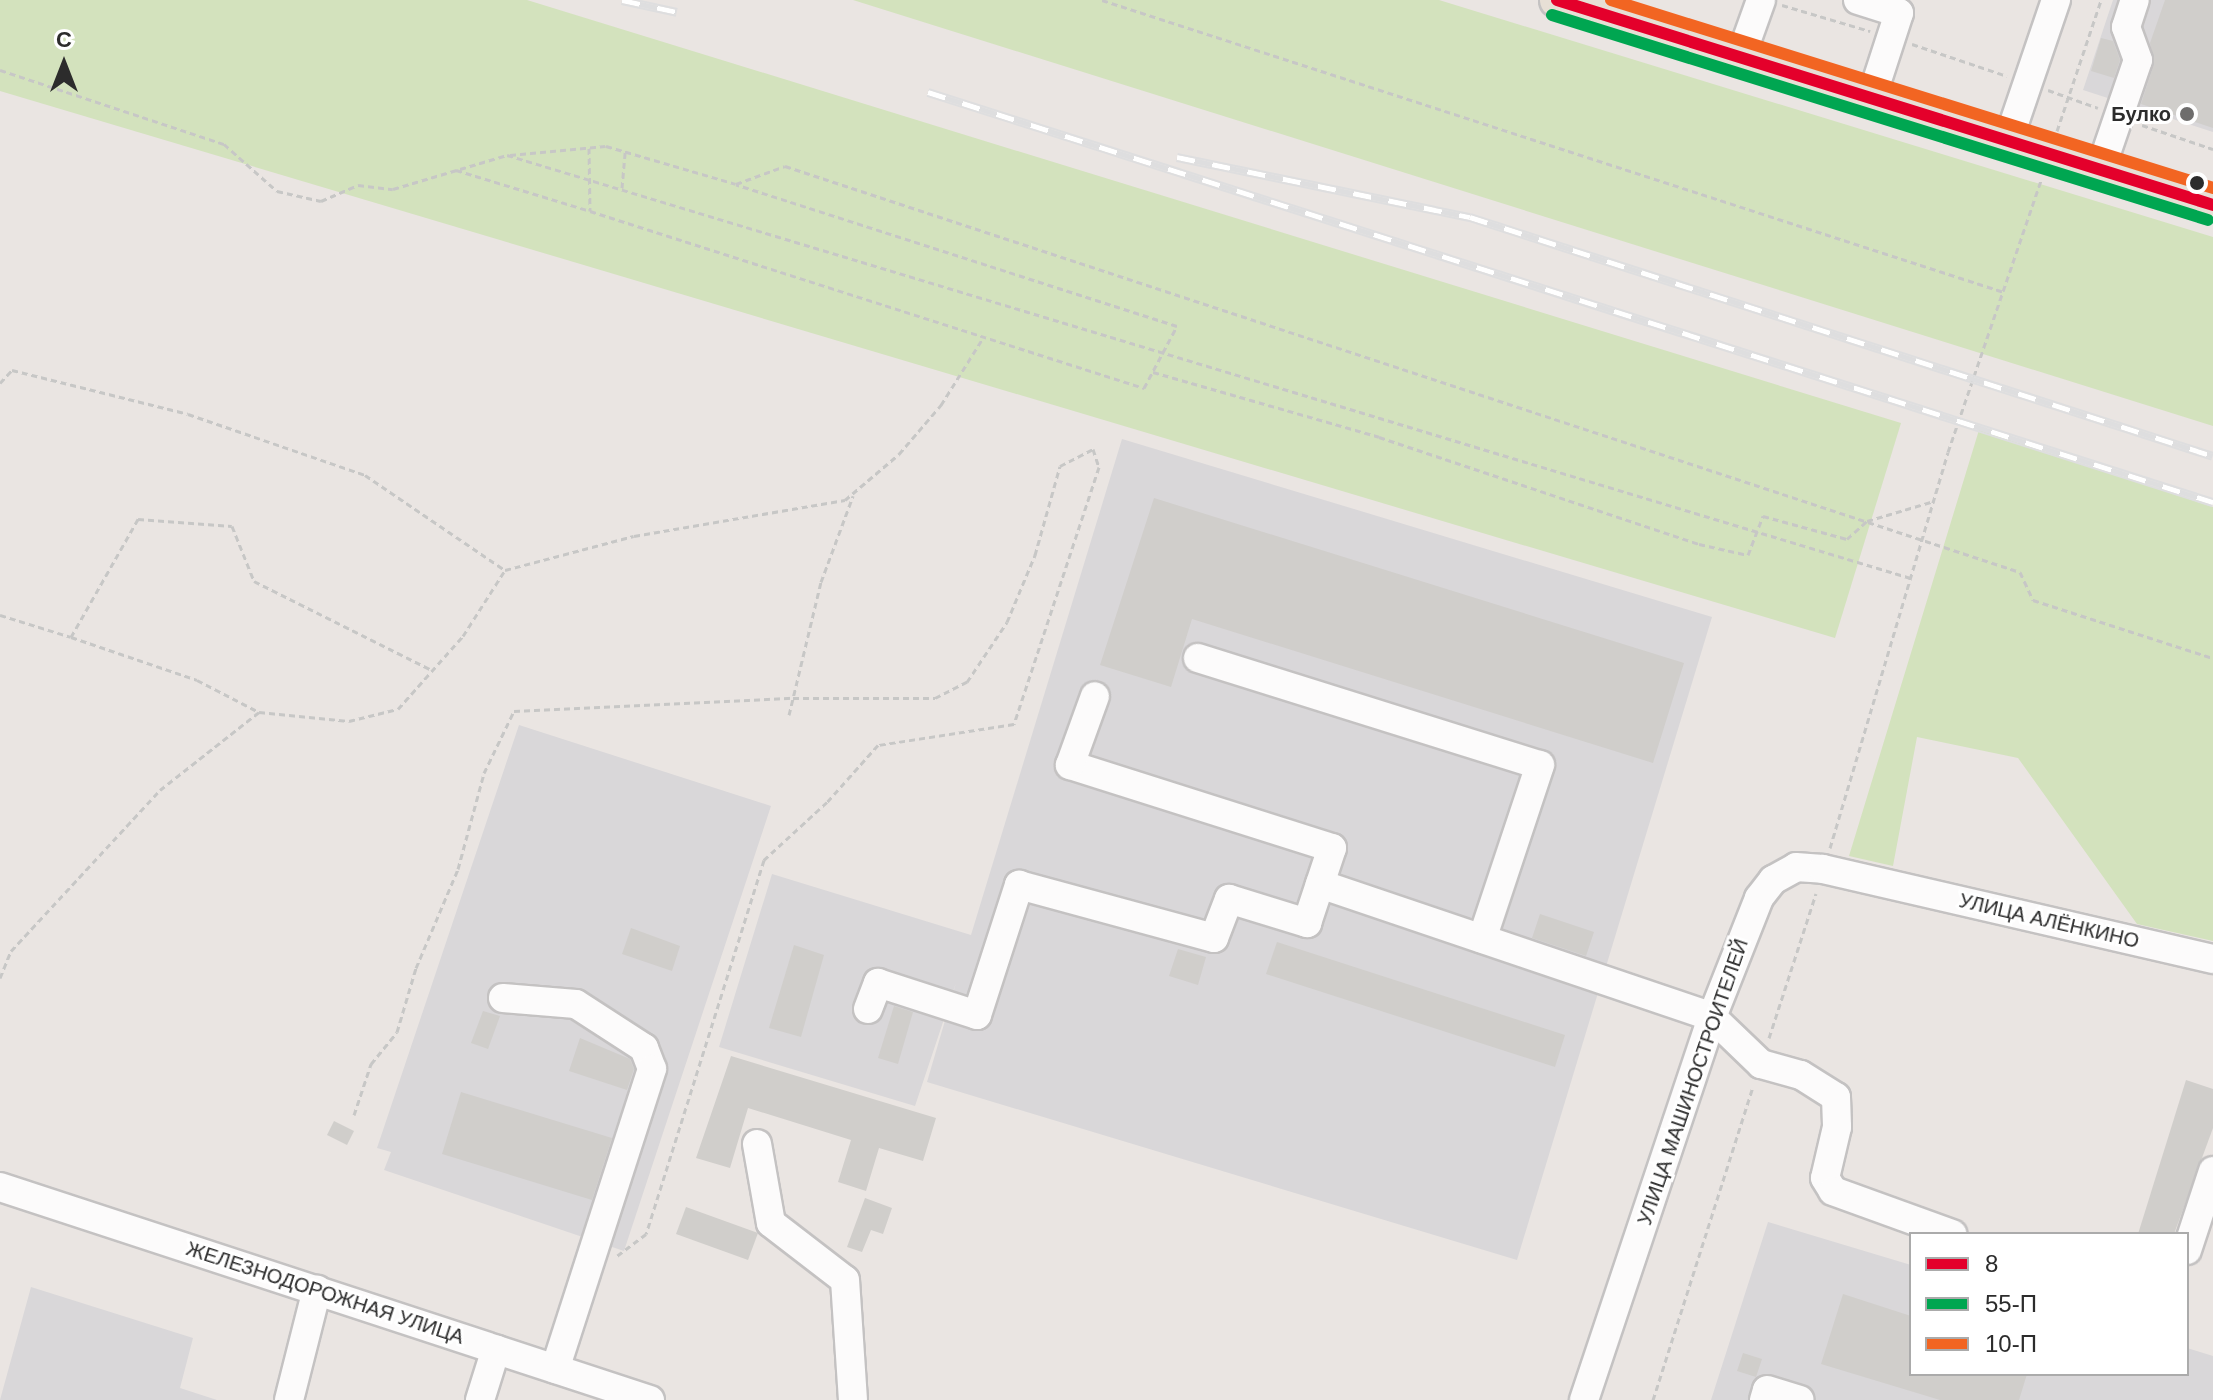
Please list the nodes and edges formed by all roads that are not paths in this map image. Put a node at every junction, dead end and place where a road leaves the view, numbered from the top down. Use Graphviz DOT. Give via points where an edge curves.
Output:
graph roads {
  1 [pos="1557,0"];
  2 [pos="1858,0"];
  3 [pos="2056,0"];
  4 [pos="2135,0"];
  5 [pos="1771,2"];
  6 [pos="1741,56"];
  7 [pos="1872,96"];
  8 [pos="2009,138"];
  9 [pos="2101,168"];
  10 [pos="2213,205"];
  11 [pos="1198,658"];
  12 [pos="1095,696"];
  13 [pos="1886,883"];
  14 [pos="1320,884"];
  15 [pos="1482,939"];
  16 [pos="2213,959"];
  17 [pos="503,998"];
  18 [pos="868,1009"];
  19 [pos="1712,1017"];
  20 [pos="757,1144"];
  21 [pos="2213,1171"];
  22 [pos="0,1187"];
  23 [pos="1946,1232"];
  24 [pos="2189,1244"];
  25 [pos="317,1289"];
  26 [pos="496,1349"];
  27 [pos="555,1369"];
  28 [pos="289,1400"];
  29 [pos="480,1400"];
  30 [pos="650,1400"];
  31 [pos="853,1400"];
  32 [pos="1584,1400"];
  33 [pos="1764,1400"];
  34 [pos="1800,1400"];
  1 -- 6 [label="main road"];
  2 -- 7 [label="street" via="1899,13"];
  3 -- 8 [label="street"];
  4 -- 9 [label="street" via="2126,27 2138,60"];
  5 -- 6 [label="street"];
  6 -- 7 [label="main road"];
  7 -- 8 [label="main road"];
  8 -- 9 [label="main road"];
  9 -- 10 [label="main road"];
  11 -- 15 [label="street" via="1540,765"];
  12 -- 14 [label="street" via="1070,765 1332,848"];
  13 -- 16 [label="street, УЛИЦА АЛЁНКИНО"];
  13 -- 19 [label="street, УЛИЦА МАШИНОСТРОИТЕЛЕЙ" via="1796,867 1759,898"];
  14 -- 15 [label="street"];
  14 -- 18 [label="street" via="1307,923 1229,899 1214,938 1019,885 977,1015 878,983"];
  15 -- 19 [label="street"];
  17 -- 27 [label="street" via="576,1004 644,1048 652,1069"];
  19 -- 23 [label="street" via="1761,1064 1801,1075 1836,1097 1837,1127 1825,1178 1833,1191"];
  19 -- 32 [label="street, УЛИЦА МАШИНОСТРОИТЕЛЕЙ"];
  20 -- 31 [label="street" via="771,1223 845,1280"];
  21 -- 24 [label="street"];
  22 -- 25 [label="street, ЖЕЛЕЗНОДОРОЖНАЯ УЛИЦА"];
  25 -- 26 [label="street, ЖЕЛЕЗНОДОРОЖНАЯ УЛИЦА"];
  25 -- 28 [label="street"];
  26 -- 27 [label="street, ЖЕЛЕЗНОДОРОЖНАЯ УЛИЦА"];
  26 -- 29 [label="street"];
  27 -- 30 [label="street, ЖЕЛЕЗНОДОРОЖНАЯ УЛИЦА"];
  33 -- 34 [label="street" via="1767,1390"];
}
